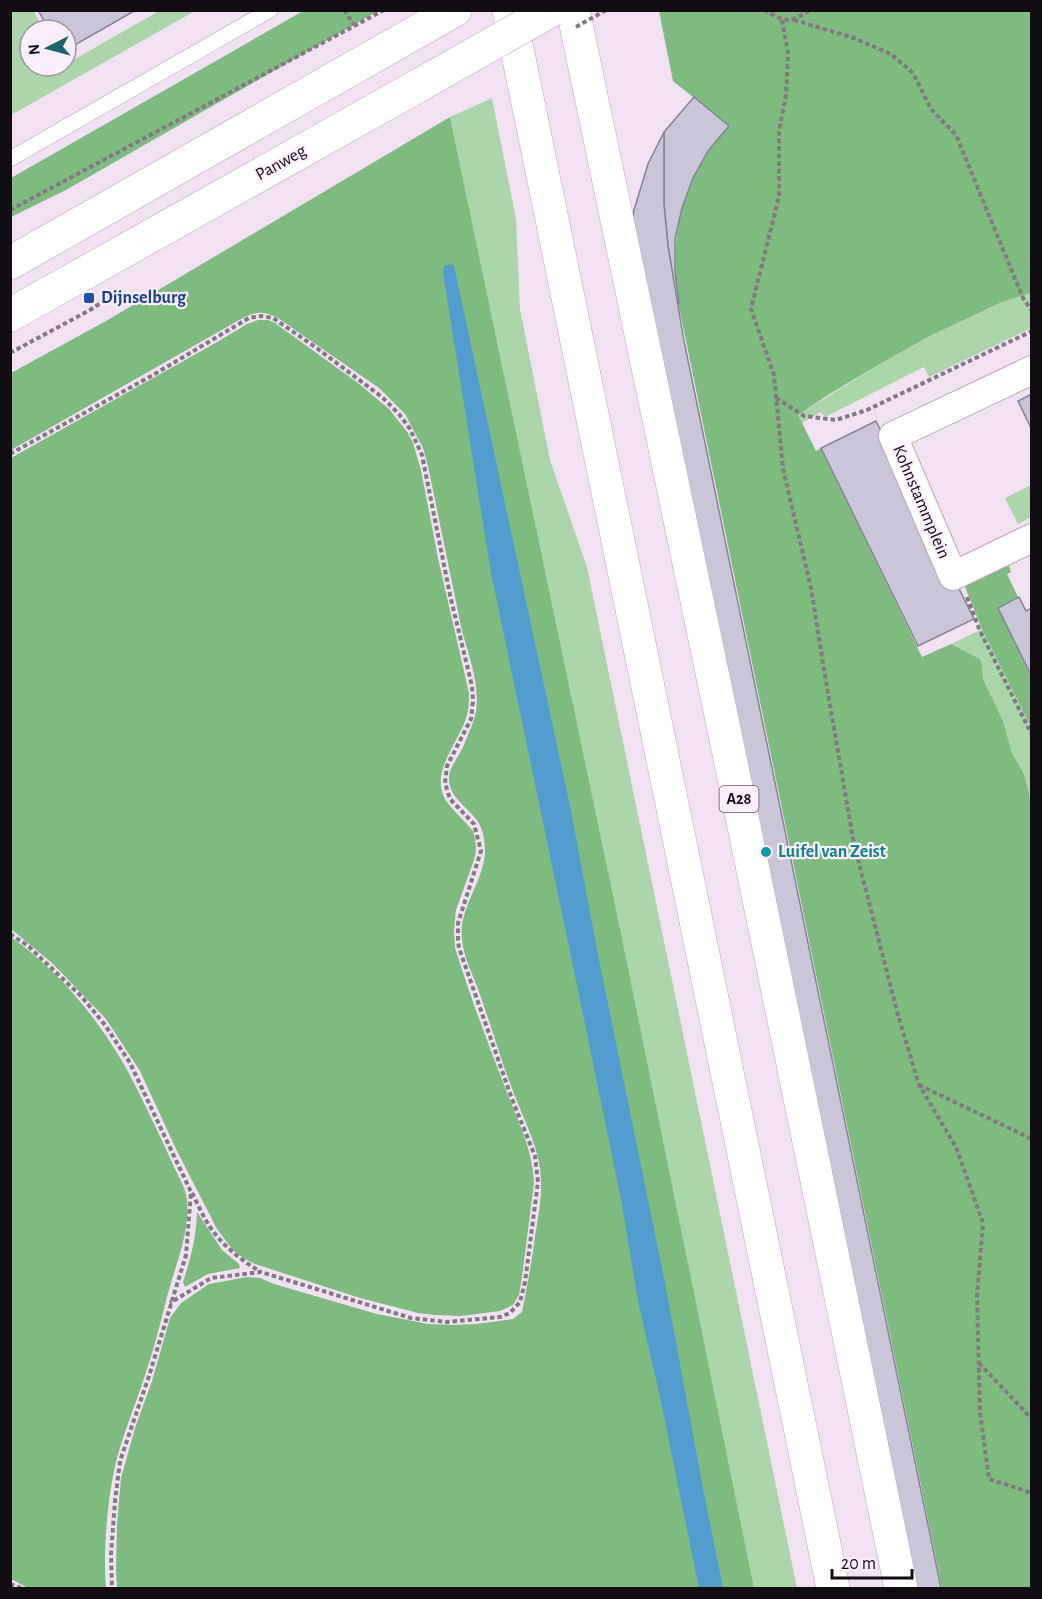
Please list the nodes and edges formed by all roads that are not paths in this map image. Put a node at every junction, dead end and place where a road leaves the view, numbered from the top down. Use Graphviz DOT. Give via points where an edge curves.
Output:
graph roads {
  1 [pos="270,10"];
  2 [pos="455,10"];
  3 [pos="509,10"];
  4 [pos="552,10"];
  5 [pos="573,10"];
  6 [pos="10,159"];
  7 [pos="10,263"];
  8 [pos="10,315"];
  9 [pos="1032,370"];
  10 [pos="1032,538"];
  11 [pos="833,1588"];
  12 [pos="901,1588"];
  1 -- 6 [label="lane"];
  2 -- 7 [label="main road"];
  3 -- 11 [label="main road"];
  4 -- 8 [label="main road, Panweg, bridge"];
  5 -- 12 [label="main road, A28"];
  9 -- 10 [label="street, Kohnstammplein" via="893,436 956,575"];
}
